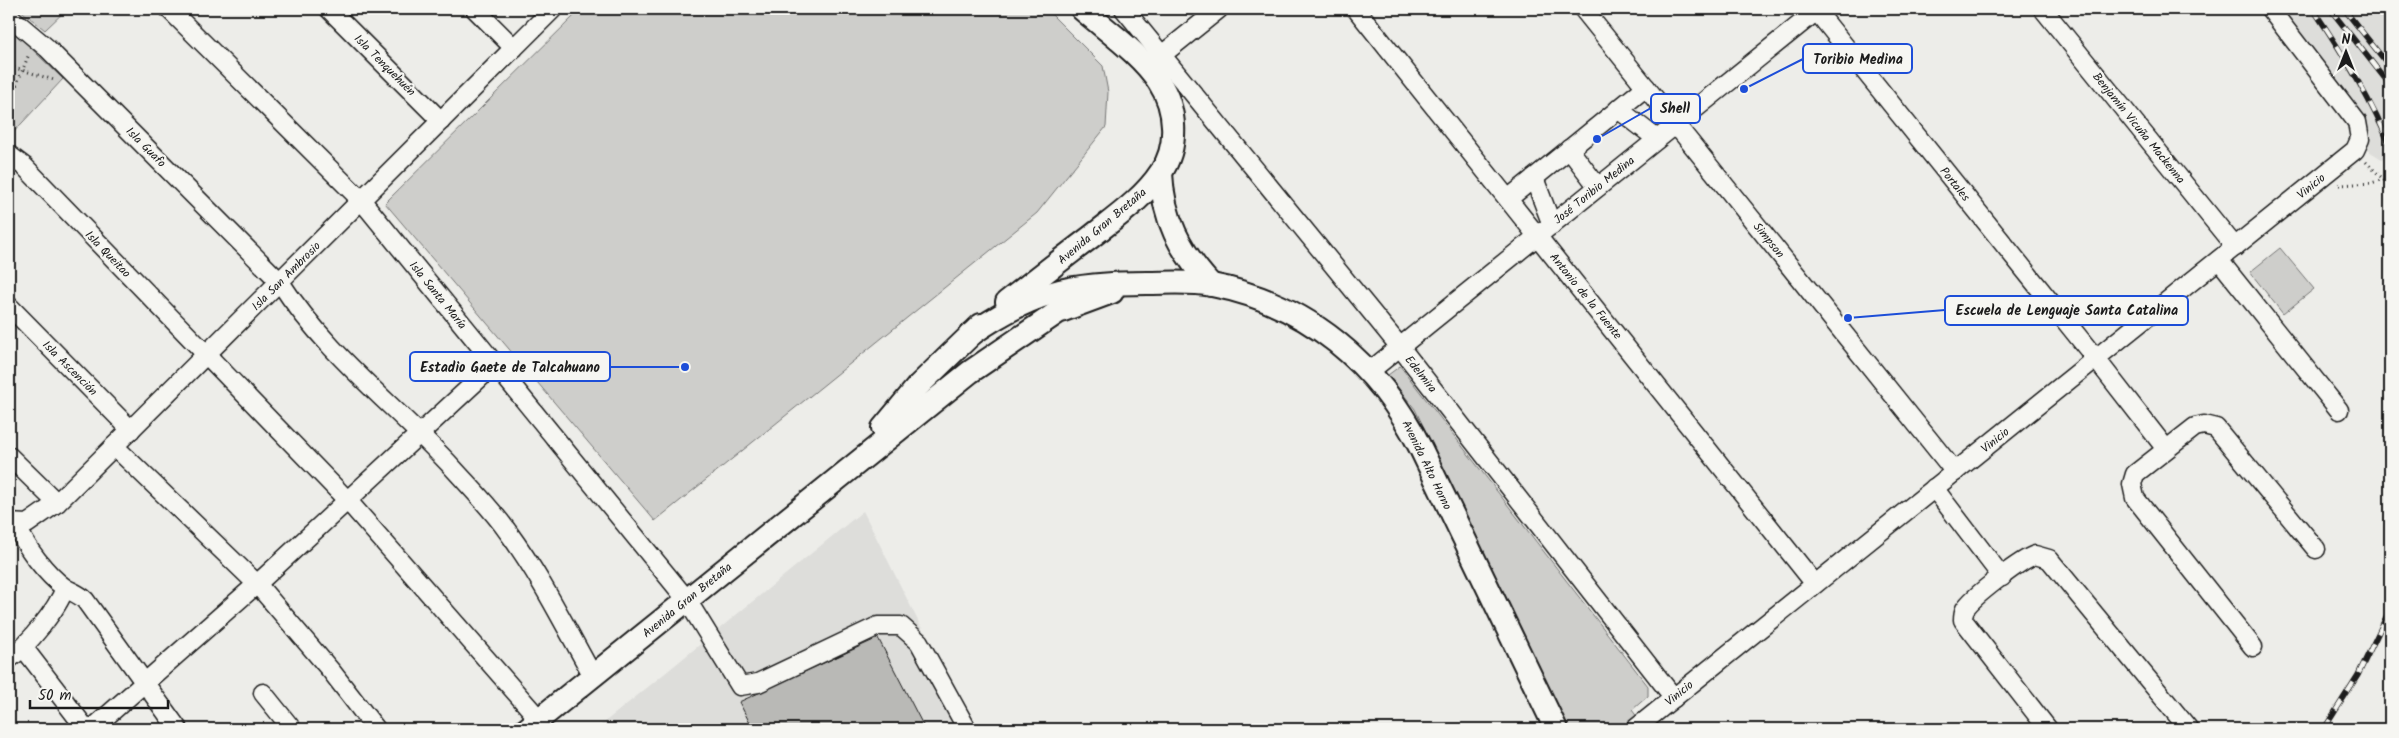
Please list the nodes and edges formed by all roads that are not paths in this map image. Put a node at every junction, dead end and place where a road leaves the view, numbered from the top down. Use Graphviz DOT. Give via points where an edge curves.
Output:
graph roads {
  1 [pos="169,9"];
  2 [pos="329,9"];
  3 [pos="475,9"];
  4 [pos="553,9"];
  5 [pos="1082,9"];
  6 [pos="1124,9"];
  7 [pos="1219,9"];
  8 [pos="1356,9"];
  9 [pos="1583,9"];
  10 [pos="1817,9"];
  11 [pos="2043,9"];
  12 [pos="2270,9"];
  13 [pos="9,16"];
  14 [pos="514,48"];
  15 [pos="1154,61"];
  16 [pos="1646,87"];
  17 [pos="1618,110"];
  18 [pos="441,121"];
  19 [pos="1676,124"];
  20 [pos="1657,140"];
  21 [pos="1569,149"];
  22 [pos="9,154"];
  23 [pos="1161,173"];
  24 [pos="1534,178"];
  25 [pos="1598,187"];
  26 [pos="1508,199"];
  27 [pos="362,201"];
  28 [pos="1552,225"];
  29 [pos="1537,236"];
  30 [pos="2235,247"];
  31 [pos="2219,260"];
  32 [pos="1040,276"];
  33 [pos="280,282"];
  34 [pos="1146,283"];
  35 [pos="1211,285"];
  36 [pos="9,306"];
  37 [pos="1018,306"];
  38 [pos="970,335"];
  39 [pos="1400,347"];
  40 [pos="206,356"];
  41 [pos="2096,359"];
  42 [pos="495,364"];
  43 [pos="1370,371"];
  44 [pos="970,372"];
  45 [pos="2338,410"];
  46 [pos="131,430"];
  47 [pos="420,434"];
  48 [pos="114,446"];
  49 [pos="2166,449"];
  50 [pos="9,456"];
  51 [pos="848,470"];
  52 [pos="1955,472"];
  53 [pos="1934,488"];
  54 [pos="348,501"];
  55 [pos="57,504"];
  56 [pos="13,524"];
  57 [pos="2316,549"];
  58 [pos="2002,577"];
  59 [pos="257,584"];
  60 [pos="1815,584"];
  61 [pos="65,588"];
  62 [pos="687,600"];
  63 [pos="23,647"];
  64 [pos="2253,647"];
  65 [pos="9,659"];
  66 [pos="593,676"];
  67 [pos="146,684"];
  68 [pos="263,693"];
  69 [pos="1674,698"];
  70 [pos="533,724"];
  71 [pos="1654,724"];
  72 [pos="2188,728"];
  73 [pos="86,729"];
  74 [pos="92,729"];
  75 [pos="178,729"];
  76 [pos="292,729"];
  77 [pos="376,729"];
  78 [pos="967,729"];
  79 [pos="1556,729"];
  80 [pos="1636,729"];
  81 [pos="2048,729"];
  1 -- 27 [label="street, Isla Santa María"];
  2 -- 18 [label="street, Isla Tenquehuén"];
  3 -- 14 [label="street"];
  4 -- 14 [label="street, Isla San Ambrosio"];
  5 -- 15 [label="main road"];
  6 -- 15 [label="street"];
  7 -- 15 [label="street"];
  8 -- 26 [label="street, Antonio de la Fuente"];
  9 -- 16 [label="street, Simpson"];
  10 -- 19 [label="street, José Toribio Medina"];
  10 -- 41 [label="street, Portales"];
  11 -- 30 [label="street, Benjamín Vicuña Mackenna"];
  12 -- 30 [label="street, Vinicio" via="2357,122 2360,139 2355,150"];
  13 -- 33 [label="street, Isla Guafo" via="74,73"];
  14 -- 18 [label="street, Isla San Ambrosio"];
  15 -- 23 [label="main road" via="1173,118 1172,147"];
  15 -- 39 [label="street, Edelmira"];
  16 -- 17 [label="street"];
  16 -- 19 [label="street, Simpson"];
  17 -- 20 [label="street"];
  17 -- 21 [label="street"];
  18 -- 27 [label="street, Isla San Ambrosio"];
  19 -- 20 [label="street, José Toribio Medina"];
  19 -- 52 [label="street, Simpson"];
  20 -- 25 [label="street, José Toribio Medina"];
  21 -- 24 [label="street"];
  21 -- 25 [label="street"];
  22 -- 40 [label="street, Isla Queitao"];
  23 -- 32 [label="main road, Avenida Gran Bretaña" via="1120,214"];
  23 -- 35 [label="main road" via="1162,193 1172,230 1187,257"];
  24 -- 26 [label="street"];
  24 -- 28 [label="street"];
  25 -- 28 [label="street, José Toribio Medina"];
  26 -- 29 [label="street, Antonio de la Fuente"];
  27 -- 33 [label="street, Isla San Ambrosio"];
  27 -- 42 [label="street, Isla Santa María"];
  28 -- 29 [label="street, José Toribio Medina"];
  29 -- 39 [label="street, José Toribio Medina"];
  29 -- 60 [label="street, Antonio de la Fuente"];
  30 -- 31 [label="street, Vinicio"];
  31 -- 41 [label="street, Vinicio"];
  31 -- 45 [label="street"];
  32 -- 37 [label="main road, Avenida Gran Bretaña"];
  32 -- 38 [label="main road, Avenida Gran Bretaña"];
  33 -- 40 [label="street, Isla San Ambrosio"];
  33 -- 47 [label="street, Isla Guafo" via="297,309"];
  34 -- 35 [label="main road, Avenida Gran Bretaña"];
  34 -- 37 [label="main road, Avenida Gran Bretaña" via="1074,287"];
  34 -- 44 [label="main road, Avenida Gran Bretaña" via="1058,312"];
  35 -- 43 [label="main road, Avenida Alto Horno" via="1256,298 1296,316 1338,342"];
  36 -- 46 [label="street, Isla Ascención"];
  37 -- 38 [label="main road, Avenida Gran Bretaña"];
  37 -- 44 [label="main road"];
  38 -- 51 [label="main road, Avenida Gran Bretaña" via="918,386"];
  39 -- 43 [label="street, José Toribio Medina"];
  39 -- 69 [label="street, Edelmira"];
  40 -- 46 [label="street, Isla San Ambrosio"];
  40 -- 54 [label="street, Isla Queitao"];
  41 -- 49 [label="street, Portales"];
  41 -- 52 [label="street, Vinicio"];
  42 -- 47 [label="street"];
  42 -- 62 [label="street, Isla Santa María"];
  43 -- 79 [label="main road, Avenida Alto Horno" via="1410,428"];
  44 -- 51 [label="main road, Avenida Gran Bretaña"];
  46 -- 48 [label="street, Isla San Ambrosio"];
  47 -- 54 [label="street"];
  47 -- 66 [label="street, Isla Guafo" via="507,530"];
  48 -- 55 [label="street, Isla San Ambrosio"];
  48 -- 59 [label="street"];
  49 -- 57 [label="street" via="2195,427 2216,428"];
  49 -- 64 [label="street" via="2135,474 2132,484 2135,498"];
  50 -- 55 [label="street"];
  51 -- 62 [label="main road, Avenida Gran Bretaña"];
  52 -- 53 [label="street, Vinicio"];
  53 -- 58 [label="street"];
  53 -- 60 [label="street, Vinicio"];
  54 -- 59 [label="street"];
  54 -- 70 [label="street, Isla Queitao"];
  55 -- 56 [label="street, Isla San Ambrosio" via="27,524"];
  56 -- 61 [label="street" via="31,553"];
  58 -- 72 [label="street" via="2032,556 2050,559"];
  58 -- 81 [label="street" via="1966,608 1963,620"];
  59 -- 67 [label="street"];
  59 -- 77 [label="street"];
  60 -- 69 [label="street, Vinicio"];
  61 -- 63 [label="street"];
  61 -- 67 [label="street" via="85,600"];
  62 -- 66 [label="main road, Avenida Gran Bretaña"];
  62 -- 78 [label="street, Isla Santa María" via="740,686 758,683 878,626 901,626 919,642"];
  63 -- 65 [label="street"];
  63 -- 73 [label="street"];
  66 -- 70 [label="main road, Avenida Gran Bretaña"];
  67 -- 74 [label="street"];
  67 -- 75 [label="street"];
  68 -- 76 [label="street"];
  69 -- 71 [label="street, Vinicio"];
  71 -- 80 [label="street, Vinicio"];
}
